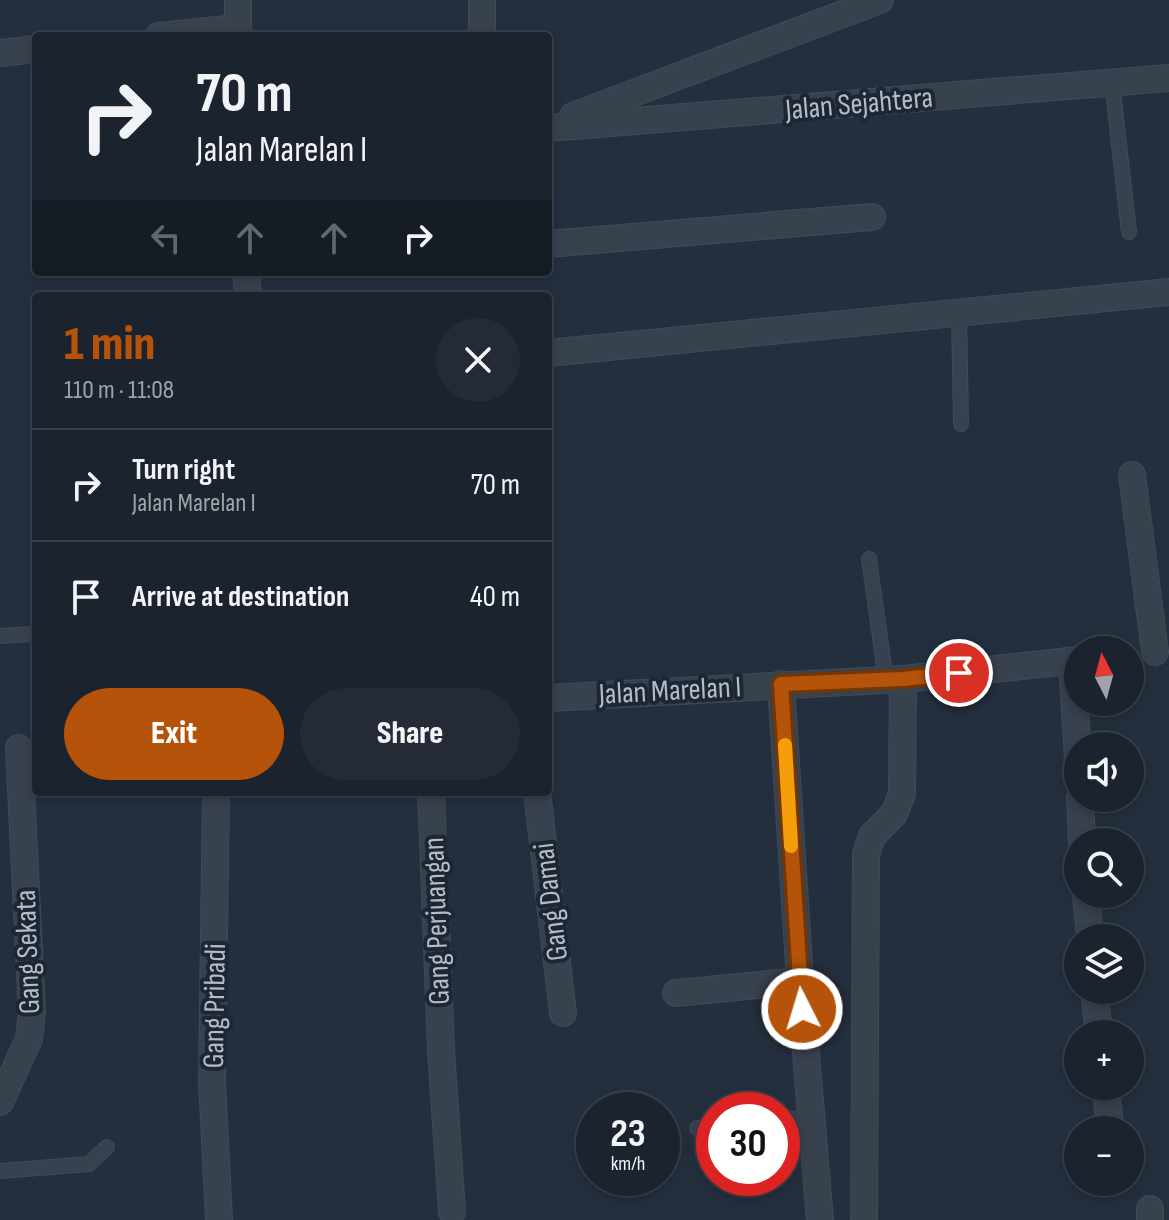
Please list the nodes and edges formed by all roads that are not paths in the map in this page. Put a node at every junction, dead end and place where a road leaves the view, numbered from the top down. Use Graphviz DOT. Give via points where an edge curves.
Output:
graph roads {
  1 [pos="238,0"];
  2 [pos="482,0"];
  3 [pos="880,0"];
  4 [pos="238,32"];
  5 [pos="482,32"];
  6 [pos="32,49"];
  7 [pos="0,53"];
  8 [pos="1169,78"];
  9 [pos="1112,83"];
  10 [pos="552,125"];
  11 [pos="552,127"];
  12 [pos="872,217"];
  13 [pos="1129,232"];
  14 [pos="552,244"];
  15 [pos="1169,292"];
  16 [pos="959,312"];
  17 [pos="552,353"];
  18 [pos="961,424"];
  19 [pos="1132,475"];
  20 [pos="869,559"];
  21 [pos="31,634"];
  22 [pos="0,636"];
  23 [pos="1151,653"];
  24 [pos="1064,661"];
  25 [pos="894,679"];
  26 [pos="781,684"];
  27 [pos="552,698"];
  28 [pos="18,748"];
  29 [pos="216,796"];
  30 [pos="431,796"];
  31 [pos="537,796"];
  32 [pos="800,981"];
  33 [pos="676,993"];
  34 [pos="563,1013"];
  35 [pos="0,1102"];
  36 [pos="813,1117"];
  37 [pos="800,1118"];
  38 [pos="107,1147"];
  39 [pos="0,1171"];
  40 [pos="452,1212"];
  41 [pos="219,1220"];
  42 [pos="820,1220"];
  43 [pos="864,1220"];
  1 -- 4 [label="street"];
  2 -- 5 [label="street"];
  3 -- 10 [label="street"];
  6 -- 7 [label="street"];
  8 -- 9 [label="street, Jalan Sejahtera"];
  9 -- 11 [label="street, Jalan Sejahtera"];
  9 -- 13 [label="lane"];
  12 -- 14 [label="street"];
  15 -- 16 [label="street"];
  16 -- 17 [label="street"];
  16 -- 18 [label="lane"];
  19 -- 23 [label="street"];
  20 -- 25 [label="lane"];
  21 -- 22 [label="lane"];
  24 -- 25 [label="street, Jalan Marelan I"];
  25 -- 26 [label="street, Jalan Marelan I"];
  25 -- 43 [label="street" via="902,794 894,814 872,836 866,854"];
  26 -- 27 [label="street, Jalan Marelan I"];
  26 -- 32 [label="street"];
  28 -- 35 [label="street, Gang Sekata" via="32,1013 29,1039"];
  29 -- 41 [label="street, Gang Pribadi" via="212,1081"];
  30 -- 40 [label="street, Gang Perjuangan"];
  31 -- 34 [label="street, Gang Damai"];
  32 -- 33 [label="street"];
  32 -- 36 [label="street"];
  36 -- 37 [label="lane"];
  36 -- 42 [label="street"];
  38 -- 39 [label="lane" via="89,1164"];
}
